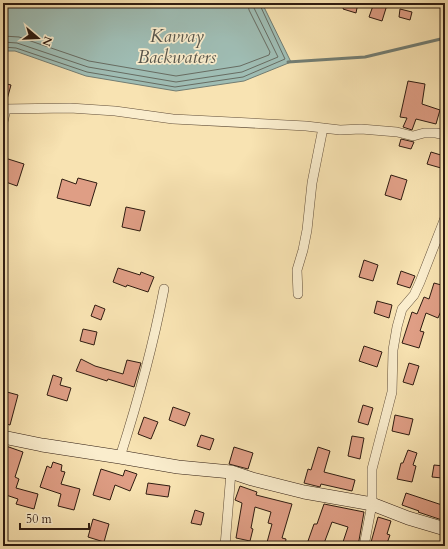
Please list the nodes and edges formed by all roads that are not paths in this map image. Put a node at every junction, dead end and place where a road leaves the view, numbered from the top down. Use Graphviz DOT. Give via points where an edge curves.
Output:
graph roads {
  1 [pos="4,109"];
  2 [pos="3,122"];
  3 [pos="323,128"];
  4 [pos="445,135"];
  5 [pos="445,218"];
  6 [pos="164,289"];
  7 [pos="298,294"];
  8 [pos="3,437"];
  9 [pos="120,457"];
  10 [pos="231,472"];
  11 [pos="372,504"];
  12 [pos="445,529"];
  13 [pos="225,546"];
  14 [pos="364,546"];
  1 -- 2 [label="street"];
  1 -- 3 [label="street" via="70,108 173,119"];
  3 -- 4 [label="street" via="397,132 413,136 424,133"];
  3 -- 7 [label="street" via="312,183 307,230 297,270"];
  5 -- 11 [label="street" via="414,295 402,309 397,328 393,350 392,392 372,469"];
  6 -- 9 [label="street" via="156,333"];
  8 -- 9 [label="main road"];
  9 -- 10 [label="main road" via="178,467"];
  10 -- 11 [label="main road" via="304,492"];
  10 -- 13 [label="street"];
  11 -- 12 [label="main road"];
  11 -- 14 [label="street"];
}
